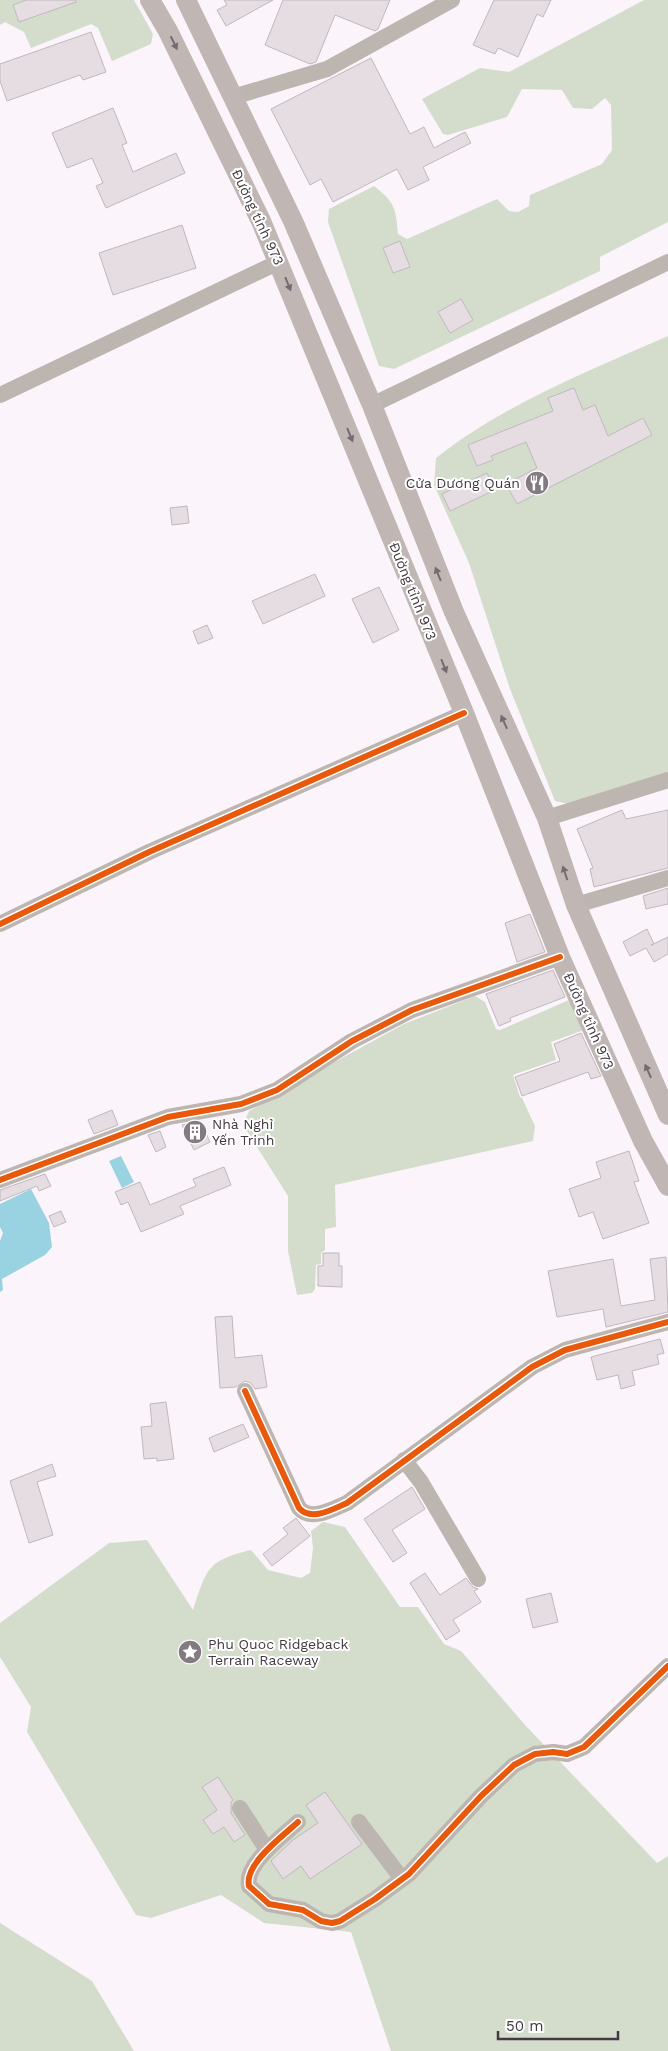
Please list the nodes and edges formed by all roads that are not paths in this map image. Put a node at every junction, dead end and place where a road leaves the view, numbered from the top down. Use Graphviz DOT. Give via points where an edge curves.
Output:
graph roads {
  1 [pos="150,0"];
  2 [pos="186,0"];
  3 [pos="452,0"];
  4 [pos="233,98"];
  5 [pos="279,262"];
  6 [pos="668,262"];
  7 [pos="0,395"];
  8 [pos="372,405"];
  9 [pos="464,713"];
  10 [pos="668,780"];
  11 [pos="547,818"];
  12 [pos="668,878"];
  13 [pos="576,904"];
  14 [pos="0,924"];
  15 [pos="560,957"];
  16 [pos="668,1115"];
  17 [pos="0,1180"];
  18 [pos="668,1186"];
  19 [pos="668,1322"];
  20 [pos="245,1391"];
  21 [pos="404,1460"];
  22 [pos="478,1579"];
  23 [pos="668,1666"];
  24 [pos="240,1808"];
  25 [pos="298,1822"];
  26 [pos="358,1822"];
  27 [pos="267,1850"];
  28 [pos="402,1879"];
  1 -- 5 [label="main road, Đường tỉnh 973, one-way" via="181,57"];
  2 -- 4 [label="main road, Đường tỉnh 973"];
  3 -- 4 [label="street" via="327,68"];
  4 -- 8 [label="main road, Đường tỉnh 973" via="293,221"];
  5 -- 7 [label="street"];
  5 -- 9 [label="main road, Đường tỉnh 973, one-way"];
  6 -- 8 [label="street"];
  11 -- 8 [label="main road, Đường tỉnh 973, one-way" via="454,612"];
  9 -- 14 [label="street" via="150,852"];
  9 -- 15 [label="main road, Đường tỉnh 973"];
  10 -- 11 [label="street"];
  13 -- 11 [label="main road, Đường tỉnh 973, one-way"];
  12 -- 13 [label="street"];
  16 -- 13 [label="main road, Đường tỉnh 973, one-way"];
  15 -- 17 [label="street" via="412,1010 352,1041 277,1090 241,1104 168,1116"];
  15 -- 18 [label="main road, Đường tỉnh 973" via="643,1140"];
  19 -- 21 [label="street" via="566,1350 541,1363"];
  20 -- 21 [label="street" via="303,1513 314,1514 347,1503"];
  21 -- 22 [label="street" via="421,1482"];
  23 -- 28 [label="street" via="584,1748 567,1754 536,1754 514,1765"];
  24 -- 27 [label="street"];
  25 -- 27 [label="street"];
  26 -- 28 [label="street"];
  27 -- 28 [label="street" via="248,1876 249,1886 269,1904 303,1910 321,1921 340,1921"];
}
